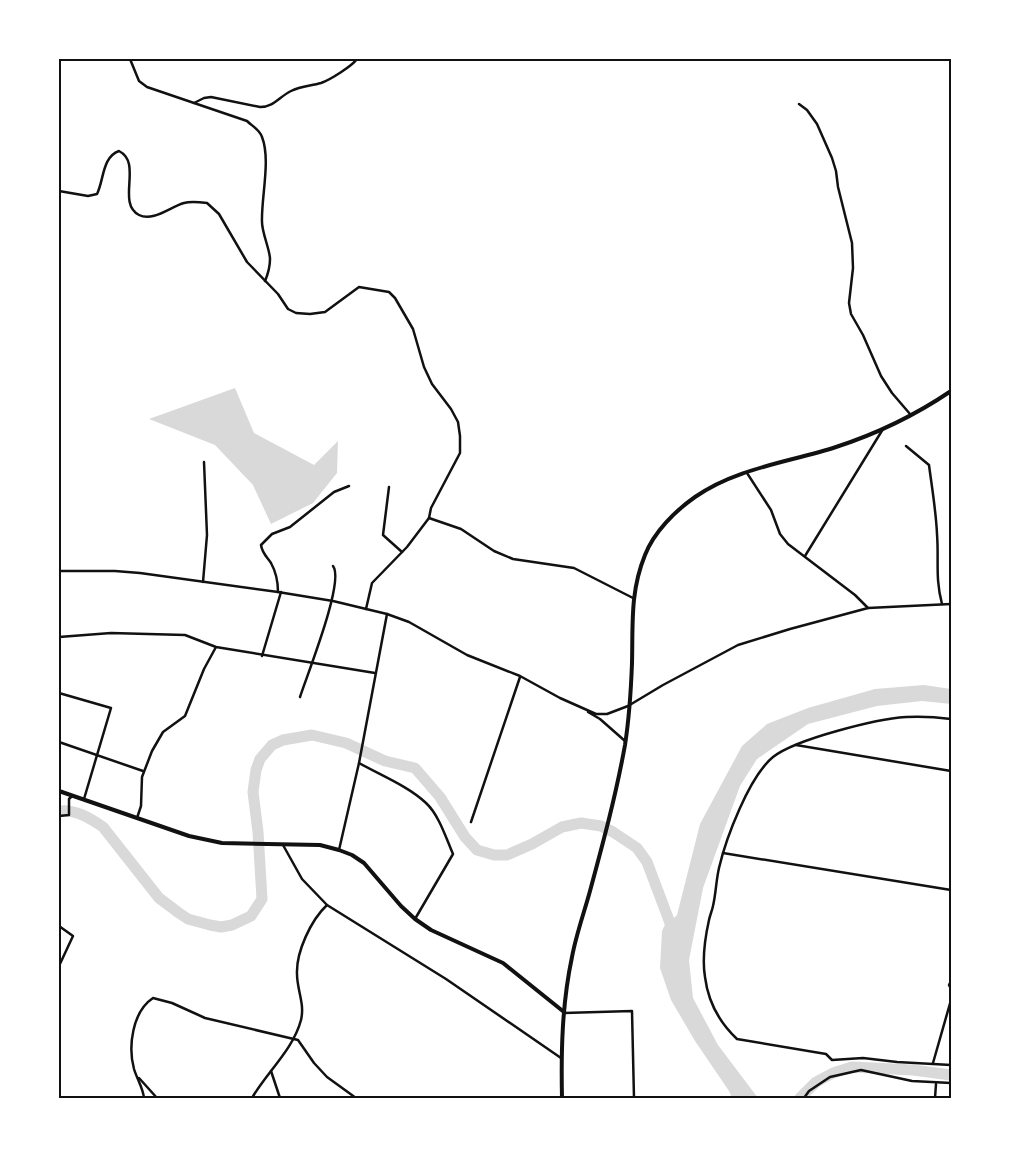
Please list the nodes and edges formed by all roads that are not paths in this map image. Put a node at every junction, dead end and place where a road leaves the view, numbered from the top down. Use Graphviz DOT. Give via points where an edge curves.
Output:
graph roads {
  1 [pos="130,59"];
  2 [pos="357,59"];
  3 [pos="194,103"];
  4 [pos="799,104"];
  5 [pos="59,191"];
  6 [pos="266,281"];
  7 [pos="951,391"];
  8 [pos="910,414"];
  9 [pos="885,427"];
  10 [pos="906,446"];
  11 [pos="204,462"];
  12 [pos="747,473"];
  13 [pos="349,486"];
  14 [pos="389,487"];
  15 [pos="429,518"];
  16 [pos="402,552"];
  17 [pos="805,556"];
  18 [pos="333,566"];
  19 [pos="59,571"];
  20 [pos="203,582"];
  21 [pos="279,592"];
  22 [pos="633,598"];
  23 [pos="333,602"];
  24 [pos="942,604"];
  25 [pos="951,604"];
  26 [pos="868,608"];
  27 [pos="366,609"];
  28 [pos="386,614"];
  29 [pos="60,637"];
  30 [pos="59,643"];
  31 [pos="216,647"];
  32 [pos="262,656"];
  33 [pos="310,663"];
  34 [pos="375,673"];
  35 [pos="520,676"];
  36 [pos="59,693"];
  37 [pos="300,696"];
  38 [pos="628,706"];
  39 [pos="585,710"];
  40 [pos="951,719"];
  41 [pos="59,742"];
  42 [pos="625,742"];
  43 [pos="794,745"];
  44 [pos="96,754"];
  45 [pos="359,763"];
  46 [pos="143,771"];
  47 [pos="951,771"];
  48 [pos="59,791"];
  49 [pos="71,798"];
  50 [pos="83,800"];
  51 [pos="59,816"];
  52 [pos="137,818"];
  53 [pos="471,822"];
  54 [pos="284,845"];
  55 [pos="339,850"];
  56 [pos="723,853"];
  57 [pos="951,890"];
  58 [pos="327,905"];
  59 [pos="415,919"];
  60 [pos="59,926"];
  61 [pos="59,966"];
  62 [pos="951,981"];
  63 [pos="951,989"];
  64 [pos="951,1000"];
  65 [pos="564,1013"];
  66 [pos="293,1038"];
  67 [pos="561,1058"];
  68 [pos="933,1064"];
  69 [pos="951,1065"];
  70 [pos="271,1071"];
  71 [pos="136,1075"];
  72 [pos="951,1083"];
  73 [pos="936,1084"];
  74 [pos="144,1098"];
  75 [pos="157,1098"];
  76 [pos="252,1098"];
  77 [pos="280,1098"];
  78 [pos="356,1098"];
  79 [pos="562,1098"];
  80 [pos="634,1098"];
  81 [pos="804,1098"];
  82 [pos="935,1098"];
  1 -- 3 [label="street" via="139,81 147,87"];
  2 -- 3 [label="street" via="321,83 290,91 268,107 211,97"];
  3 -- 6 [label="street" via="247,121 263,139 266,178 262,222 270,257"];
  4 -- 8 [label="street" via="817,124 836,171 852,243 849,303 852,314 881,376"];
  5 -- 6 [label="street" via="88,196 97,194 108,160 112,153 119,151 129,162 130,200 139,215 157,214 185,202 207,203 218,214 247,262"];
  6 -- 15 [label="street" via="288,309 296,313 325,312 359,287 388,292 395,298 413,329 432,384 458,422 460,453"];
  7 -- 8 [label="main road"];
  8 -- 9 [label="main road"];
  9 -- 12 [label="main road" via="837,446"];
  9 -- 17 [label="street"];
  10 -- 24 [label="street" via="929,464"];
  11 -- 20 [label="street" via="207,536"];
  12 -- 17 [label="street" via="771,510 780,534"];
  12 -- 22 [label="main road" via="694,497 660,529 645,554"];
  13 -- 21 [label="street" via="334,492 261,545 275,573"];
  14 -- 16 [label="street" via="383,536"];
  15 -- 16 [label="street"];
  15 -- 22 [label="street" via="461,529 489,549 513,559 574,568"];
  16 -- 27 [label="street" via="372,583"];
  17 -- 26 [label="street"];
  18 -- 23 [label="street" via="336,574"];
  19 -- 20 [label="street" via="115,571"];
  20 -- 21 [label="street"];
  21 -- 23 [label="street"];
  21 -- 32 [label="street"];
  22 -- 38 [label="main road"];
  23 -- 27 [label="street"];
  23 -- 33 [label="street"];
  24 -- 25 [label="street"];
  24 -- 26 [label="street"];
  26 -- 38 [label="street" via="738,645"];
  27 -- 28 [label="street"];
  28 -- 34 [label="street"];
  28 -- 35 [label="street" via="409,622 468,655"];
  29 -- 30 [label="street"];
  29 -- 31 [label="street" via="111,632 185,636"];
  31 -- 32 [label="street"];
  31 -- 46 [label="street" via="185,716 163,732"];
  32 -- 33 [label="street"];
  33 -- 34 [label="street"];
  33 -- 37 [label="street"];
  34 -- 45 [label="street"];
  35 -- 39 [label="street"];
  35 -- 53 [label="street"];
  36 -- 44 [label="street" via="111,708"];
  38 -- 39 [label="street" via="607,714"];
  38 -- 42 [label="main road"];
  39 -- 42 [label="street"];
  40 -- 43 [label="street" via="904,717"];
  41 -- 44 [label="street"];
  42 -- 65 [label="main road" via="613,806 572,955"];
  43 -- 47 [label="street"];
  43 -- 56 [label="street" via="772,758 762,770 739,813"];
  44 -- 46 [label="street"];
  44 -- 50 [label="street"];
  45 -- 55 [label="street"];
  45 -- 59 [label="street" via="427,804 453,854"];
  46 -- 52 [label="street"];
  48 -- 49 [label="main road"];
  49 -- 50 [label="main road"];
  49 -- 51 [label="street" via="70,815"];
  50 -- 52 [label="main road"];
  52 -- 54 [label="main road" via="189,836 222,843"];
  54 -- 55 [label="main road"];
  54 -- 58 [label="street" via="302,879"];
  55 -- 59 [label="main road" via="364,863"];
  56 -- 57 [label="street"];
  56 -- 68 [label="street" via="709,920 704,975 714,1007 728,1031 737,1039 826,1054 832,1060 863,1058"];
  58 -- 66 [label="street" via="315,919 302,948 297,973 302,1012"];
  58 -- 67 [label="street" via="446,979"];
  59 -- 65 [label="main road" via="431,930 503,963"];
  60 -- 61 [label="street" via="73,936"];
  62 -- 63 [label="street"];
  64 -- 68 [label="street"];
  65 -- 67 [label="main road"];
  65 -- 80 [label="street" via="632,1012"];
  66 -- 70 [label="street"];
  66 -- 71 [label="street" via="205,1018 153,998 138,1015 133,1032 132,1054"];
  66 -- 78 [label="street" via="327,1077"];
  67 -- 79 [label="main road"];
  68 -- 69 [label="street"];
  70 -- 76 [label="street"];
  70 -- 77 [label="street"];
  71 -- 74 [label="street"];
  71 -- 75 [label="street"];
  72 -- 73 [label="street"];
  73 -- 81 [label="street" via="860,1070 830,1077"];
  73 -- 82 [label="street"];
}
